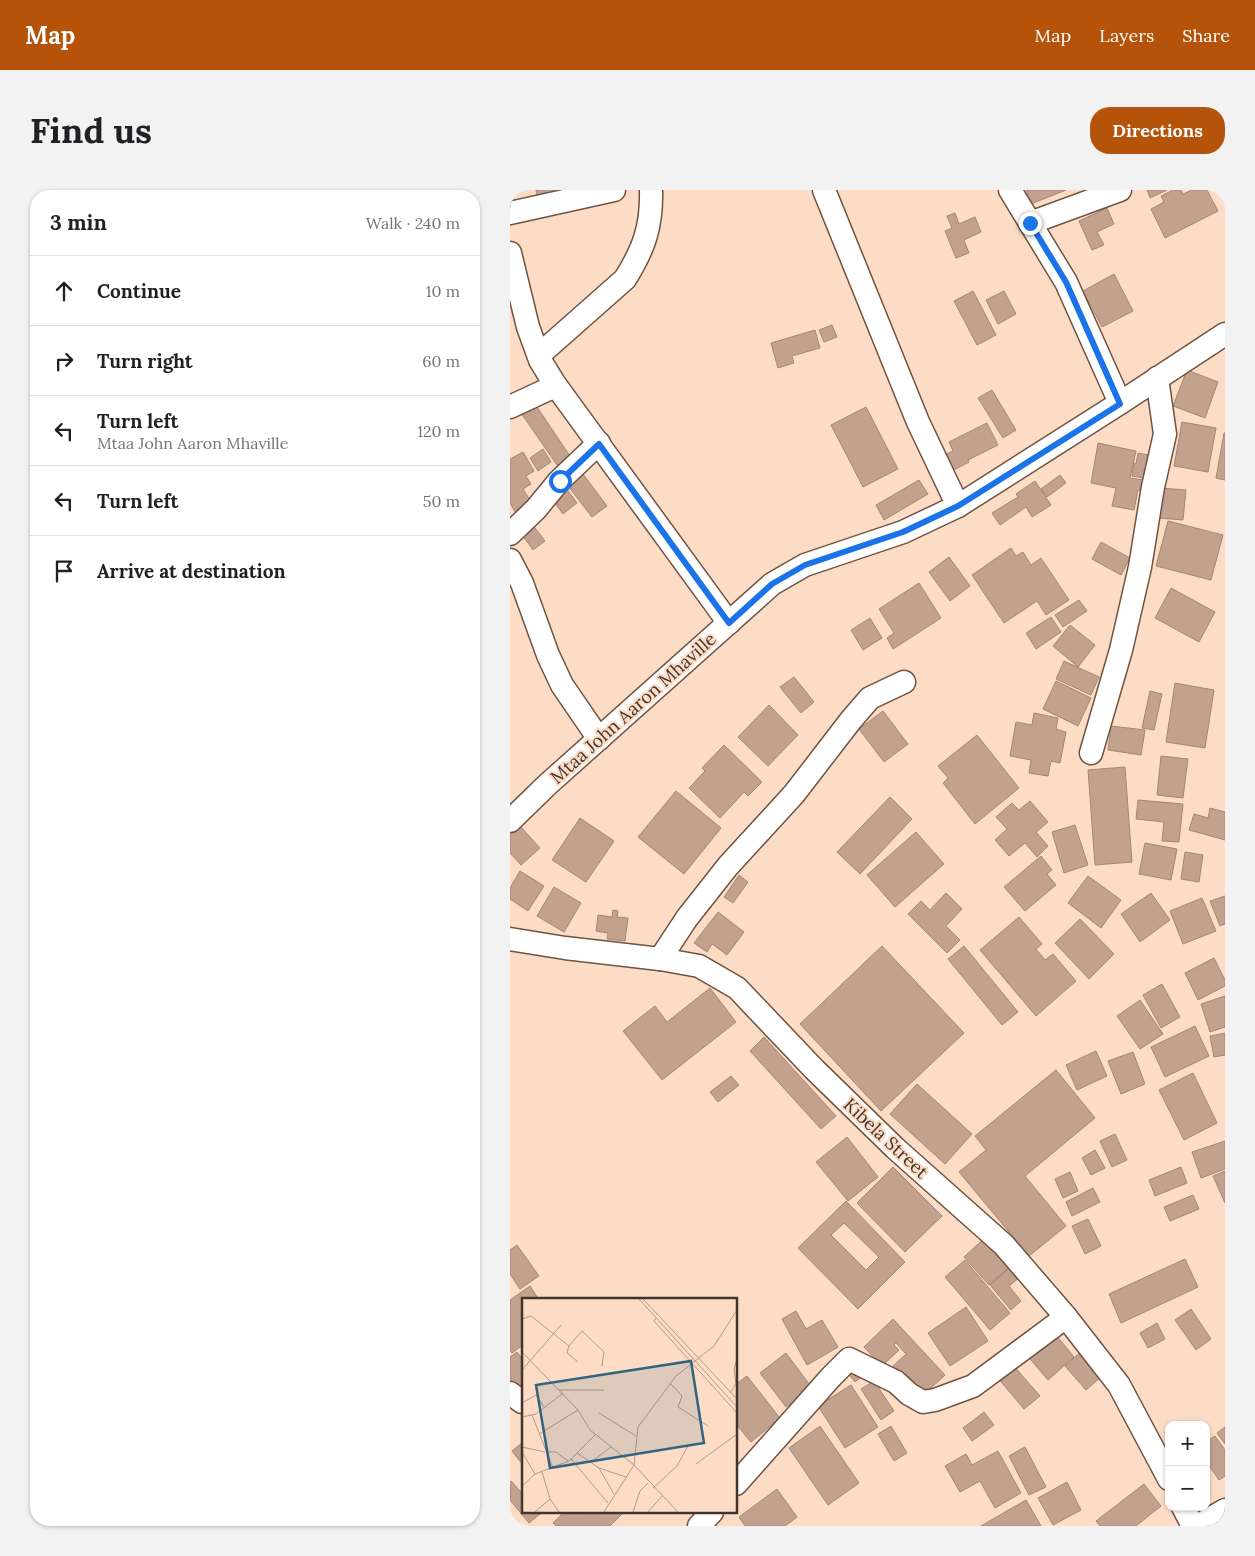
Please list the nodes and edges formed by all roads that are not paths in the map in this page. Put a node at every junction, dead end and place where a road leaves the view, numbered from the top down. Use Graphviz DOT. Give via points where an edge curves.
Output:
graph roads {
  1 [pos="614,190"];
  2 [pos="652,190"];
  3 [pos="824,190"];
  4 [pos="1010,190"];
  5 [pos="1120,190"];
  6 [pos="510,214"];
  7 [pos="1030,223"];
  8 [pos="510,253"];
  9 [pos="1225,334"];
  10 [pos="539,355"];
  11 [pos="1157,378"];
  12 [pos="555,385"];
  13 [pos="1120,404"];
  14 [pos="510,407"];
  15 [pos="599,444"];
  16 [pos="958,506"];
  17 [pos="510,534"];
  18 [pos="510,560"];
  19 [pos="729,623"];
  20 [pos="904,682"];
  21 [pos="599,739"];
  22 [pos="1091,753"];
  23 [pos="510,821"];
  24 [pos="510,939"];
  25 [pos="660,959"];
  26 [pos="1066,1317"];
  27 [pos="1165,1472"];
  28 [pos="738,1482"];
  29 [pos="1225,1510"];
  30 [pos="1186,1511"];
  31 [pos="710,1514"];
  32 [pos="700,1526"];
  33 [pos="1195,1526"];
  1 -- 6 [label="street"];
  2 -- 10 [label="street" via="645,242 625,279"];
  3 -- 16 [label="street" via="918,422"];
  4 -- 7 [label="street"];
  5 -- 7 [label="street"];
  7 -- 13 [label="street" via="1066,282"];
  8 -- 10 [label="street" via="528,327"];
  9 -- 11 [label="street, Mtaa John Aaron Mhaville"];
  10 -- 12 [label="street"];
  11 -- 13 [label="street, Mtaa John Aaron Mhaville"];
  11 -- 22 [label="street" via="1165,434 1132,604"];
  12 -- 14 [label="street"];
  12 -- 15 [label="street"];
  13 -- 16 [label="street, Mtaa John Aaron Mhaville"];
  15 -- 17 [label="street"];
  15 -- 19 [label="street"];
  16 -- 19 [label="street, Mtaa John Aaron Mhaville" via="903,532 805,565 772,584"];
  18 -- 21 [label="street" via="562,685"];
  19 -- 21 [label="street, Mtaa John Aaron Mhaville"];
  20 -- 25 [label="street" via="870,698 794,794 728,866"];
  21 -- 23 [label="street, Mtaa John Aaron Mhaville"];
  24 -- 25 [label="street, Kibela Street"];
  25 -- 26 [label="street, Kibela Street" via="699,966 737,988 895,1148 1004,1245"];
  26 -- 27 [label="street, Kibela Street" via="1119,1385"];
  26 -- 28 [label="street" via="973,1386 935,1400 923,1402 896,1382 849,1359"];
  29 -- 33 [label="street"];
  30 -- 33 [label="street"];
  31 -- 32 [label="street"];
}
